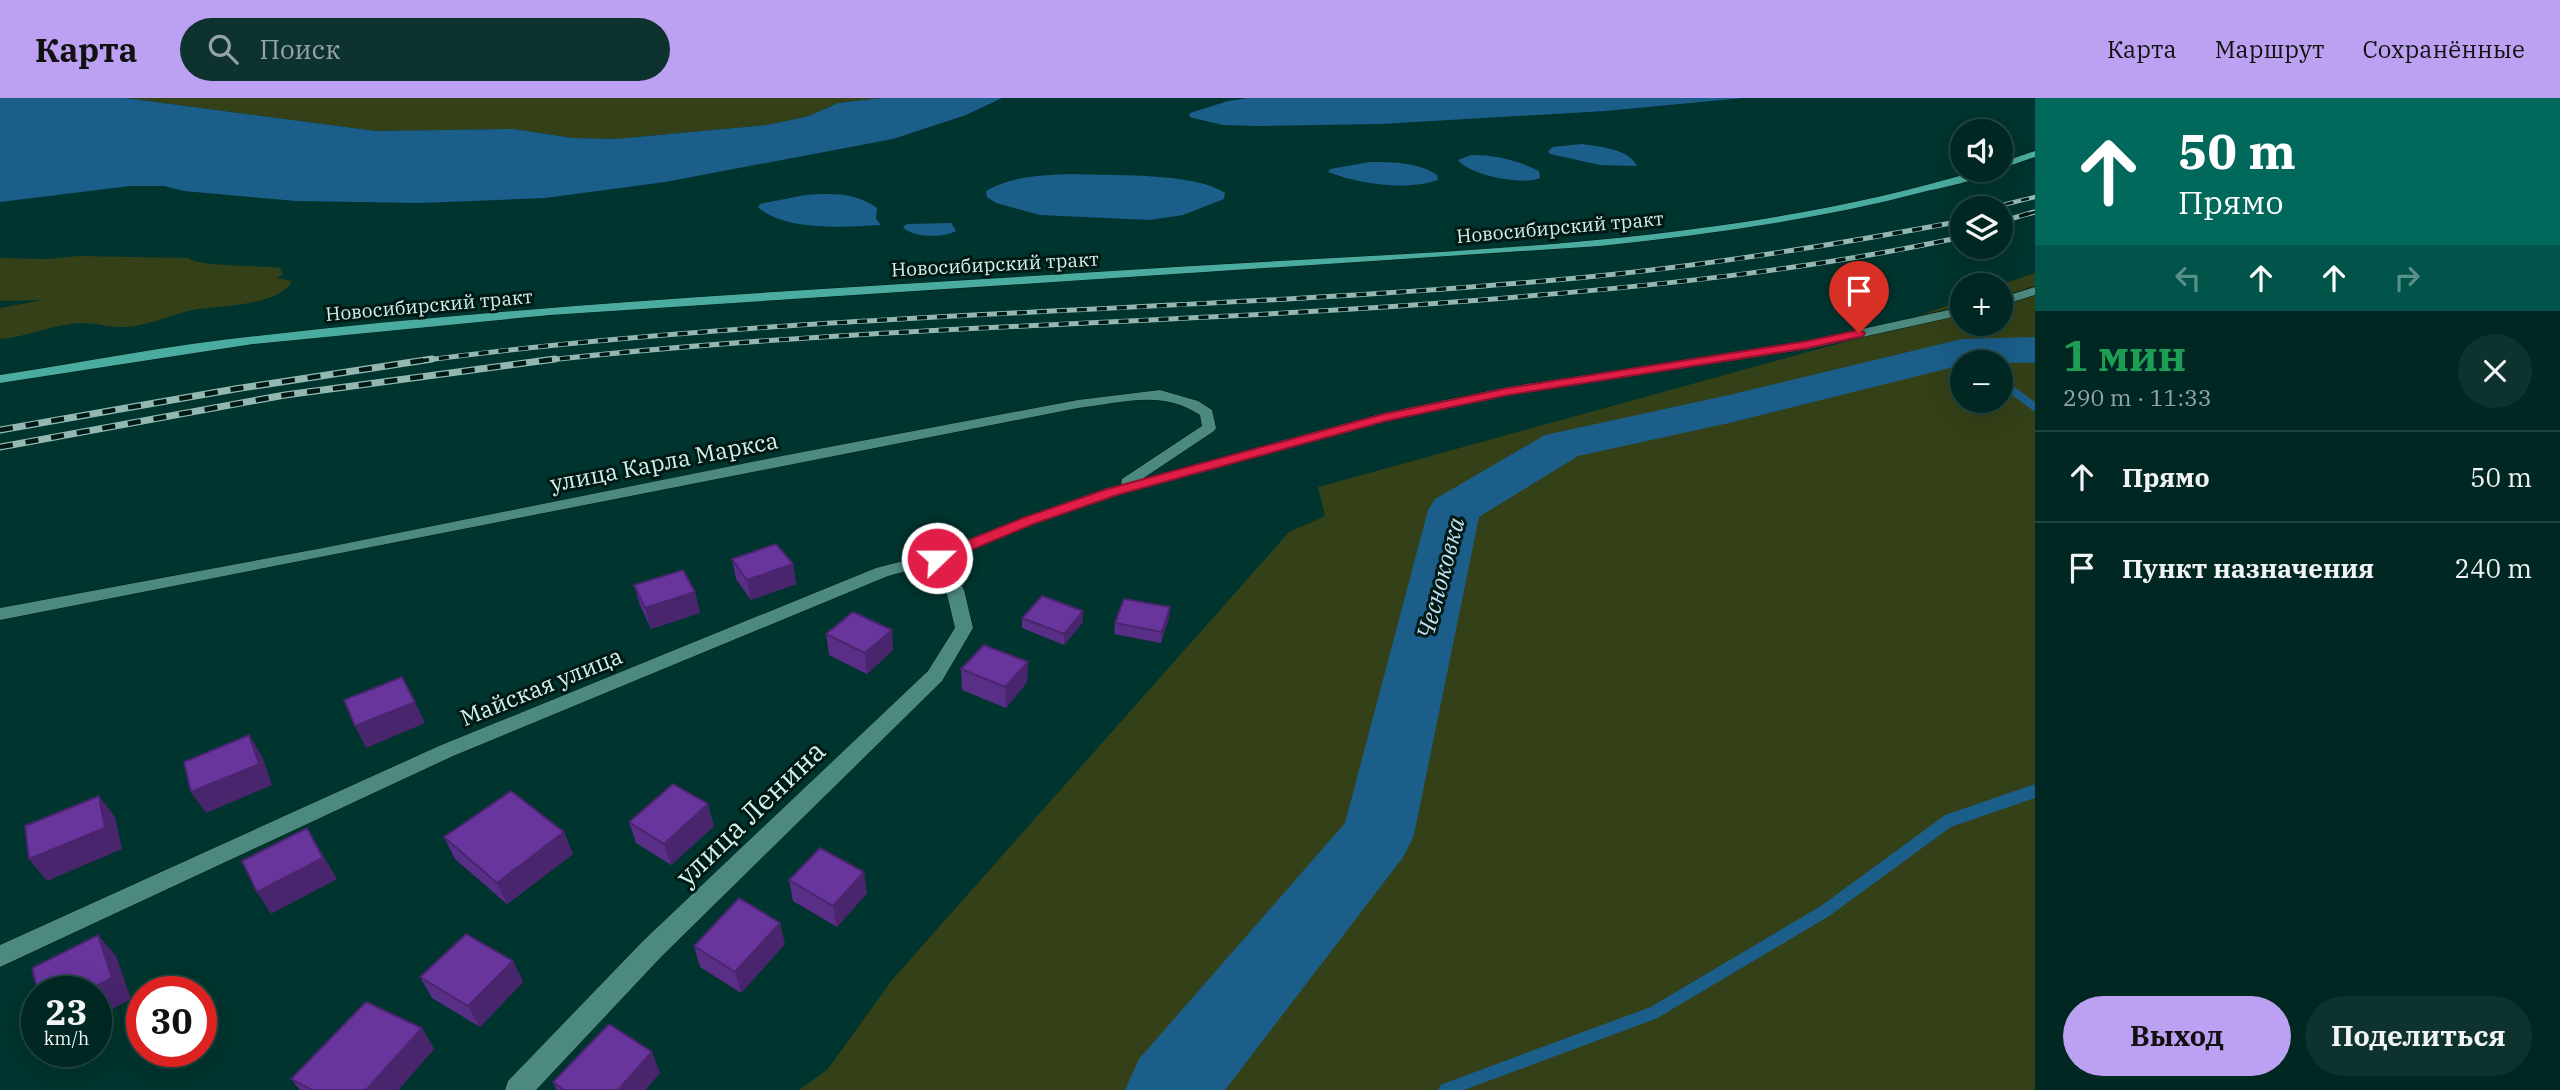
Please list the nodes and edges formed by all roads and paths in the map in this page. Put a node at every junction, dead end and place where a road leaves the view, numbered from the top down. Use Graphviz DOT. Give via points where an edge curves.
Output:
graph roads {
  1 [pos="2035,154"];
  2 [pos="2013,162"];
  3 [pos="1950,181"];
  4 [pos="2035,291"];
  5 [pos="2013,298"];
  6 [pos="1950,314"];
  7 [pos="0,379"];
  8 [pos="1112,492"];
  9 [pos="937,558"];
  10 [pos="0,614"];
  11 [pos="0,956"];
  12 [pos="518,1090"];
  1 -- 2 [label="main road"];
  3 -- 7 [label="main road, Новосибирский тракт" via="1855,207 1600,243 550,311 253,340"];
  4 -- 5 [label="street"];
  6 -- 8 [label="street" via="1808,345 1508,391 1384,417"];
  8 -- 9 [label="street, Майская улица"];
  8 -- 10 [label="street, улица Карла Маркса" via="1209,428 1207,413 1160,394 1078,404"];
  9 -- 11 [label="street, Майская улица" via="882,572 446,751"];
  9 -- 12 [label="street, улица Ленина" via="955,590 964,628 935,676 652,949"];
}
